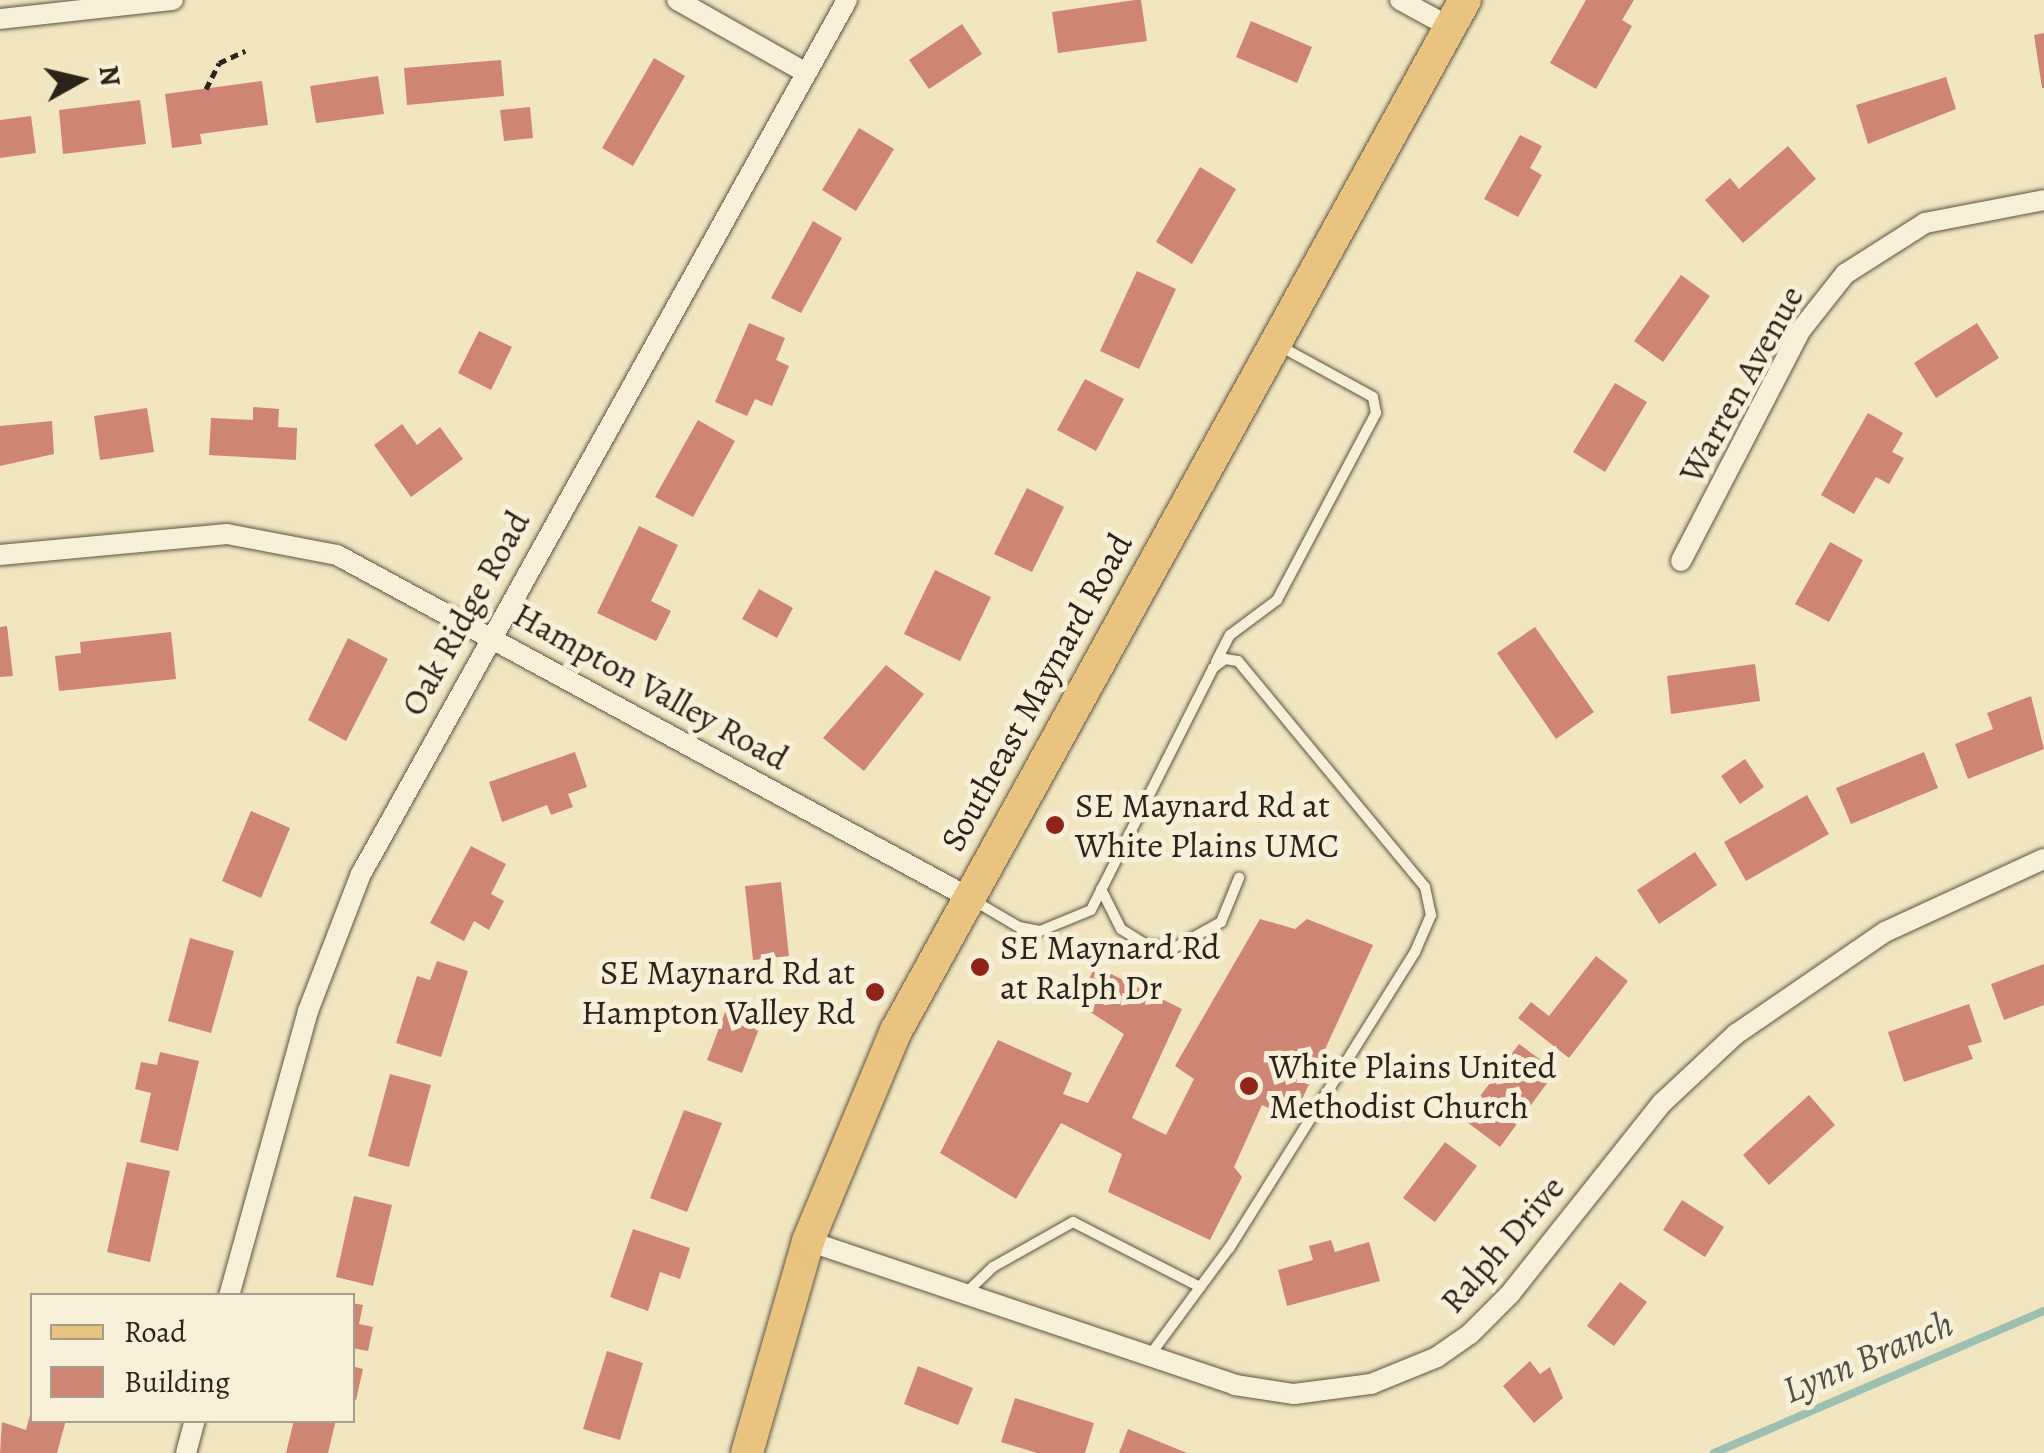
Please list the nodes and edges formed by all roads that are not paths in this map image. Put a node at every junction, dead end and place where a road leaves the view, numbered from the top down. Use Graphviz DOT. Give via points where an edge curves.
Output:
graph roads {
  1 [pos="173,0"];
  2 [pos="676,0"];
  3 [pos="846,0"];
  4 [pos="1400,0"];
  5 [pos="1458,14"];
  6 [pos="0,20"];
  7 [pos="803,71"];
  8 [pos="2044,200"];
  9 [pos="1275,344"];
  10 [pos="0,556"];
  11 [pos="1681,561"];
  12 [pos="490,635"];
  13 [pos="1213,668"];
  14 [pos="2044,858"];
  15 [pos="1240,878"];
  16 [pos="1101,888"];
  17 [pos="968,896"];
  18 [pos="808,1241"];
  19 [pos="1200,1287"];
  20 [pos="230,1293"];
  21 [pos="965,1294"];
  22 [pos="1148,1358"];
  23 [pos="193,1423"];
  24 [pos="186,1453"];
  25 [pos="747,1453"];
  1 -- 6 [label="street"];
  2 -- 7 [label="street"];
  3 -- 7 [label="street, Oak Ridge Road"];
  4 -- 5 [label="street"];
  5 -- 9 [label="main road, Southeast Maynard Road"];
  7 -- 12 [label="street, Oak Ridge Road"];
  8 -- 11 [label="street, Warren Avenue" via="1925,223 1845,274 1800,331"];
  9 -- 13 [label="lane" via="1373,397 1376,414 1277,600 1230,635"];
  9 -- 17 [label="main road, Southeast Maynard Road"];
  10 -- 12 [label="street, Hampton Valley Road" via="202,535 267,538 337,555"];
  12 -- 17 [label="street, Hampton Valley Road"];
  12 -- 20 [label="street, Oak Ridge Road" via="381,834 332,942"];
  13 -- 16 [label="lane"];
  13 -- 19 [label="lane" via="1225,659 1238,662 1424,887 1431,914 1415,952"];
  14 -- 22 [label="street, Ralph Drive" via="1886,932 1736,1034 1662,1103 1510,1294 1437,1357 1371,1384 1294,1394 1235,1385"];
  15 -- 16 [label="lane" via="1221,922 1174,948 1147,945 1121,929"];
  16 -- 17 [label="lane" via="1091,910 1040,931 1020,927"];
  17 -- 18 [label="main road, Southeast Maynard Road" via="896,1032"];
  18 -- 21 [label="street, Ralph Drive"];
  18 -- 25 [label="main road, Southeast Maynard Road"];
  19 -- 21 [label="lane" via="1073,1222 993,1266"];
  19 -- 22 [label="lane"];
  21 -- 22 [label="street, Ralph Drive"];
  23 -- 24 [label="street"];
}
